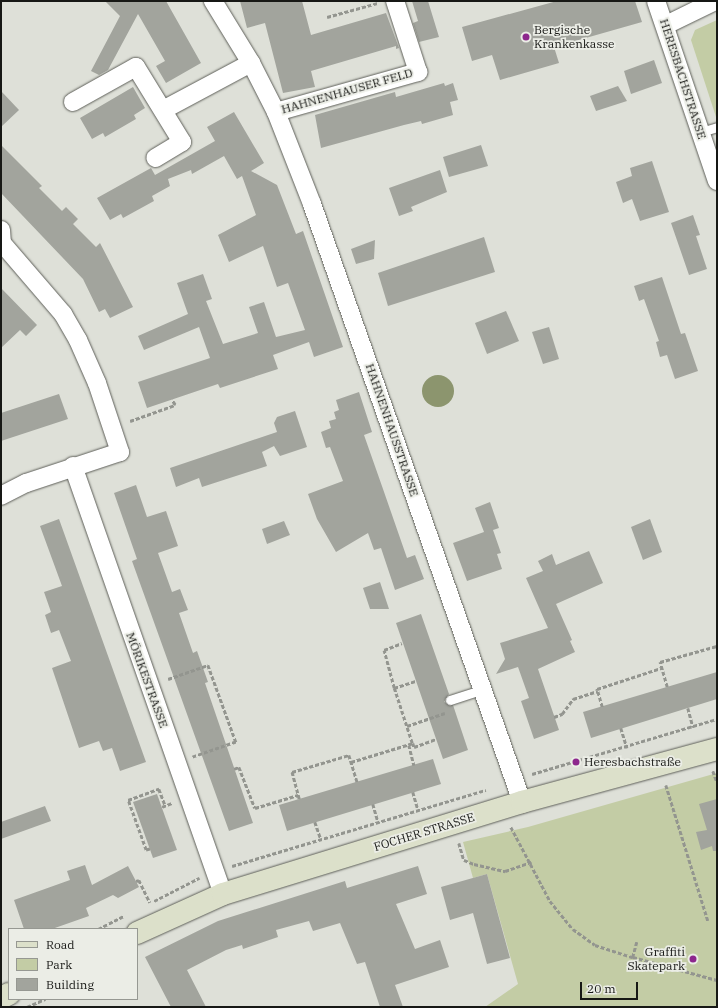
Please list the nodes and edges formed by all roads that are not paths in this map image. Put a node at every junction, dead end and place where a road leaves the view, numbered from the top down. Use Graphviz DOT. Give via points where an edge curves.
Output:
graph roads {
  1 [pos="213,1"];
  2 [pos="395,1"];
  3 [pos="656,1"];
  4 [pos="715,1"];
  5 [pos="666,25"];
  6 [pos="252,63"];
  7 [pos="73,102"];
  8 [pos="163,110"];
  9 [pos="276,112"];
  10 [pos="709,129"];
  11 [pos="155,158"];
  12 [pos="717,181"];
  13 [pos="1,230"];
  14 [pos="73,466"];
  15 [pos="1,496"];
  16 [pos="484,689"];
  17 [pos="450,700"];
  18 [pos="717,749"];
  19 [pos="522,802"];
  20 [pos="223,894"];
  21 [pos="138,933"];
  1 -- 6 [label="street, HAHNENHAUSSTRASSE"];
  2 -- 9 [label="street, HAHNENHAUSER FELD" via="418,72"];
  3 -- 5 [label="street, HERESBACHSTRASSE"];
  4 -- 5 [label="street"];
  5 -- 10 [label="street, HERESBACHSTRASSE"];
  6 -- 8 [label="street"];
  6 -- 9 [label="street, HAHNENHAUSSTRASSE"];
  7 -- 8 [label="street" via="136,67"];
  8 -- 11 [label="street" via="182,142"];
  9 -- 16 [label="street, HAHNENHAUSSTRASSE" via="339,278"];
  10 -- 12 [label="street, HERESBACHSTRASSE"];
  13 -- 14 [label="street" via="2,243 58,309 78,340 120,452"];
  14 -- 15 [label="street" via="26,483"];
  14 -- 20 [label="street, MÖRIKESTRASSE"];
  16 -- 17 [label="lane"];
  16 -- 19 [label="street, HAHNENHAUSSTRASSE"];
  18 -- 19 [label="main road, FOCHER STRASSE"];
  19 -- 20 [label="main road, FOCHER STRASSE"];
  20 -- 21 [label="main road, FOCHER STRASSE"];
}
